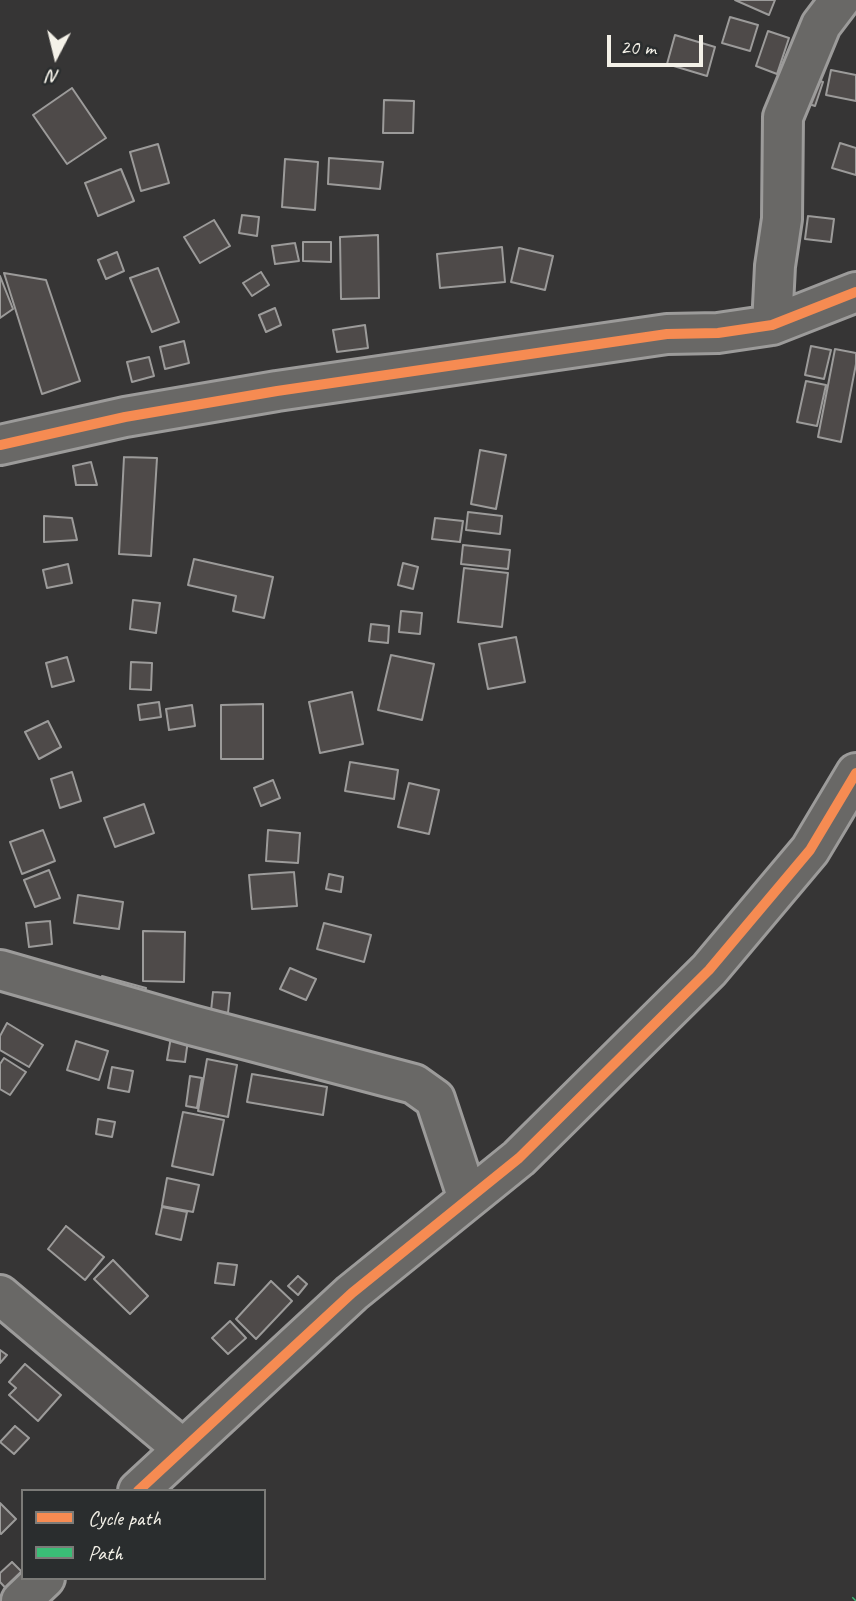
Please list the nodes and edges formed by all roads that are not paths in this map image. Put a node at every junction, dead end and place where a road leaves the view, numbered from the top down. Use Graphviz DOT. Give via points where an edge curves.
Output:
graph roads {
  1 [pos="840,0"];
  2 [pos="856,292"];
  3 [pos="772,326"];
  4 [pos="0,445"];
  5 [pos="856,773"];
  6 [pos="0,970"];
  7 [pos="468,1199"];
  8 [pos="0,1295"];
  9 [pos="183,1449"];
  10 [pos="140,1489"];
  11 [pos="43,1580"];
  12 [pos="21,1601"];
  1 -- 3 [label="street" via="821,25 783,117 782,219"];
  2 -- 3 [label="street"];
  3 -- 4 [label="street" via="667,334 277,391 125,417"];
  5 -- 7 [label="street" via="810,849 709,970 519,1158"];
  6 -- 7 [label="street" via="414,1084 435,1099"];
  7 -- 9 [label="street" via="352,1293"];
  8 -- 9 [label="street"];
  9 -- 10 [label="street"];
  11 -- 12 [label="street"];
}
